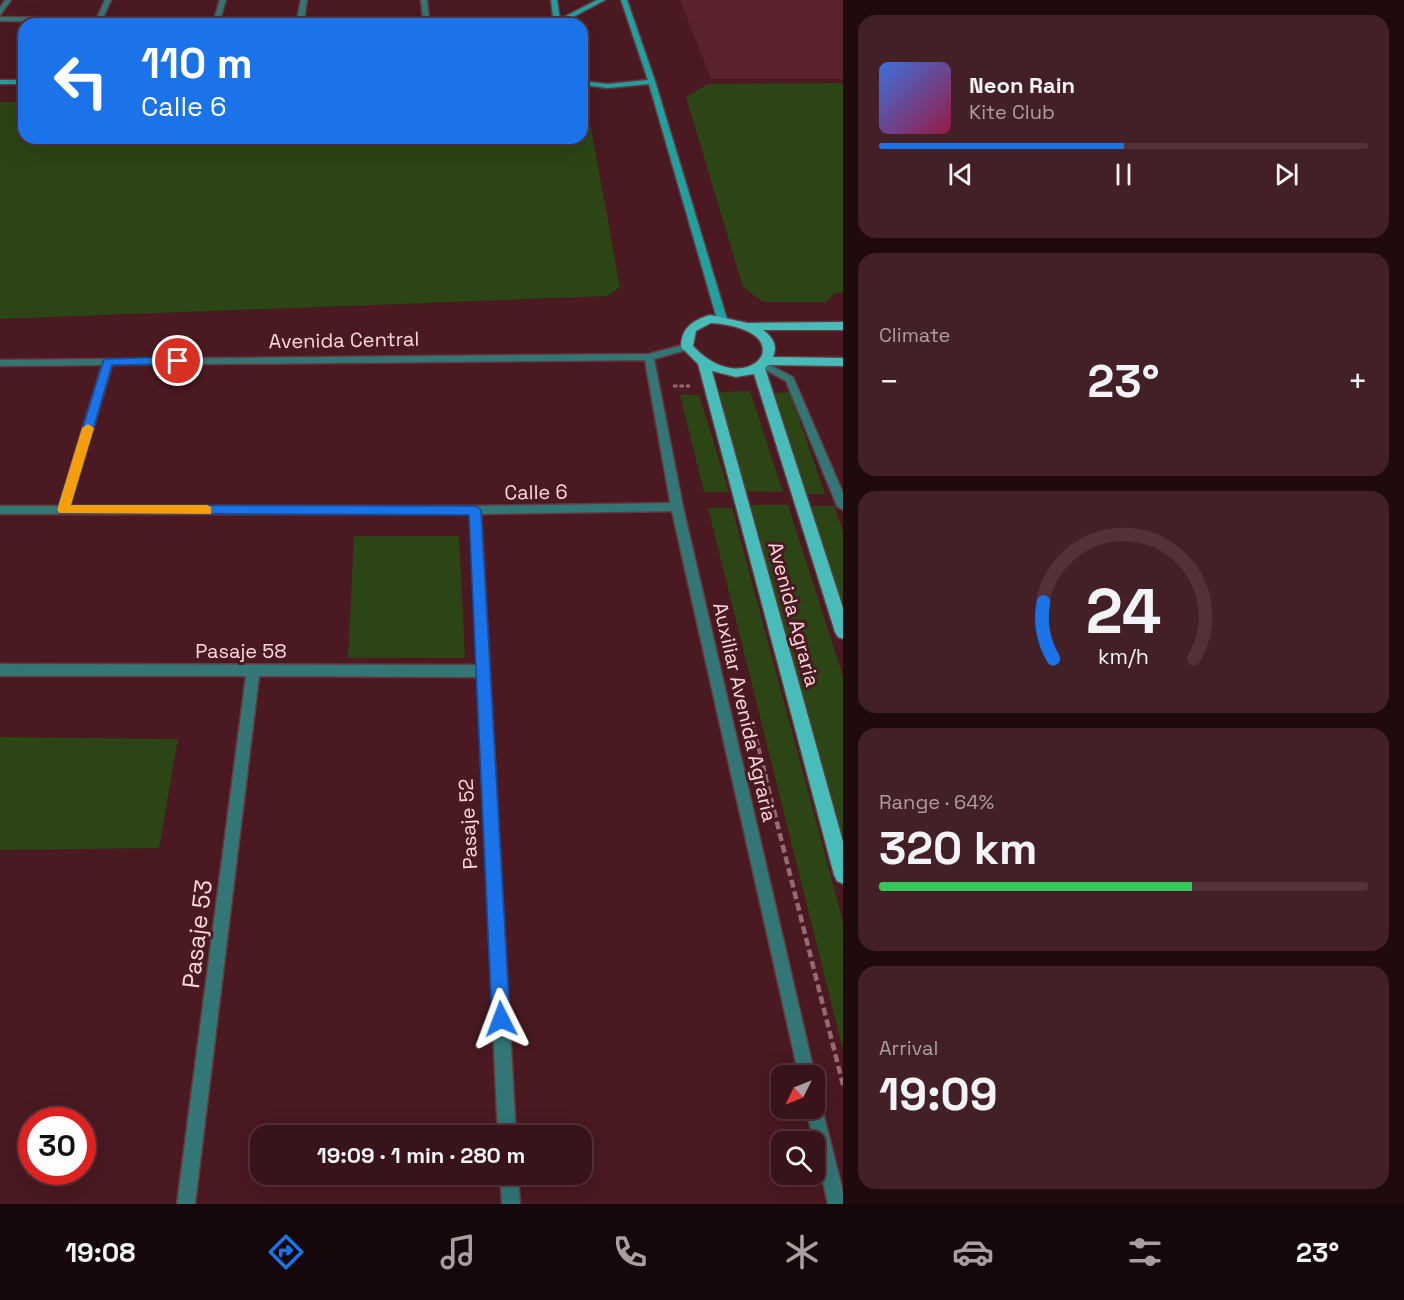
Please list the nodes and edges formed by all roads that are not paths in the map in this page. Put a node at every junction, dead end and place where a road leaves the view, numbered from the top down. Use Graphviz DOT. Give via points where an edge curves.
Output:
graph roads {
  1 [pos="8,0"];
  2 [pos="108,0"];
  3 [pos="223,0"];
  4 [pos="304,0"];
  5 [pos="424,0"];
  6 [pos="554,0"];
  7 [pos="602,0"];
  8 [pos="624,0"];
  9 [pos="0,13"];
  10 [pos="100,18"];
  11 [pos="217,18"];
  12 [pos="301,18"];
  13 [pos="426,18"];
  14 [pos="556,18"];
  15 [pos="568,18"];
  16 [pos="0,19"];
  17 [pos="18,19"];
  18 [pos="652,81"];
  19 [pos="0,82"];
  20 [pos="18,82"];
  21 [pos="588,84"];
  22 [pos="722,319"];
  23 [pos="750,326"];
  24 [pos="843,326"];
  25 [pos="687,347"];
  26 [pos="649,357"];
  27 [pos="108,362"];
  28 [pos="843,362"];
  29 [pos="0,363"];
  30 [pos="704,364"];
  31 [pos="762,364"];
  32 [pos="842,502"];
  33 [pos="676,507"];
  34 [pos="0,510"];
  35 [pos="63,510"];
  36 [pos="475,510"];
  37 [pos="843,632"];
  38 [pos="0,670"];
  39 [pos="253,670"];
  40 [pos="483,670"];
  41 [pos="843,875"];
  42 [pos="804,1065"];
  43 [pos="817,1119"];
  44 [pos="506,1125"];
  45 [pos="510,1185"];
  46 [pos="186,1204"];
  47 [pos="511,1204"];
  48 [pos="837,1204"];
  1 -- 9 [label="street"];
  2 -- 10 [label="street"];
  3 -- 11 [label="street"];
  4 -- 12 [label="street"];
  5 -- 13 [label="street"];
  6 -- 14 [label="main road"];
  7 -- 15 [label="main road"];
  8 -- 18 [label="main road"];
  16 -- 17 [label="street"];
  18 -- 21 [label="main road" via="625,86"];
  18 -- 22 [label="main road"];
  19 -- 20 [label="main road"];
  22 -- 23 [label="main road"];
  22 -- 25 [label="main road" via="690,330"];
  23 -- 24 [label="main road"];
  23 -- 31 [label="main road" via="767,343 768,352"];
  25 -- 26 [label="street, Avenida Central"];
  25 -- 30 [label="main road"];
  26 -- 27 [label="street, Avenida Central"];
  26 -- 33 [label="street, Auxiliar Avenida Agraria"];
  27 -- 29 [label="street, Avenida Central"];
  27 -- 35 [label="street"];
  28 -- 31 [label="main road"];
  30 -- 31 [label="main road" via="732,372"];
  30 -- 41 [label="main road, Avenida Agraria"];
  31 -- 32 [label="street" via="790,379"];
  31 -- 37 [label="main road, Avenida Agraria"];
  33 -- 36 [label="street, Calle 6"];
  33 -- 42 [label="street, Auxiliar Avenida Agraria"];
  34 -- 35 [label="street, Calle 6"];
  35 -- 36 [label="street, Calle 6"];
  36 -- 40 [label="street, Pasaje 52"];
  38 -- 39 [label="street, Pasaje 58"];
  39 -- 40 [label="street, Pasaje 58"];
  39 -- 46 [label="street, Pasaje 53"];
  40 -- 44 [label="street, Pasaje 52"];
  43 -- 48 [label="street"];
  45 -- 47 [label="street"];
}
